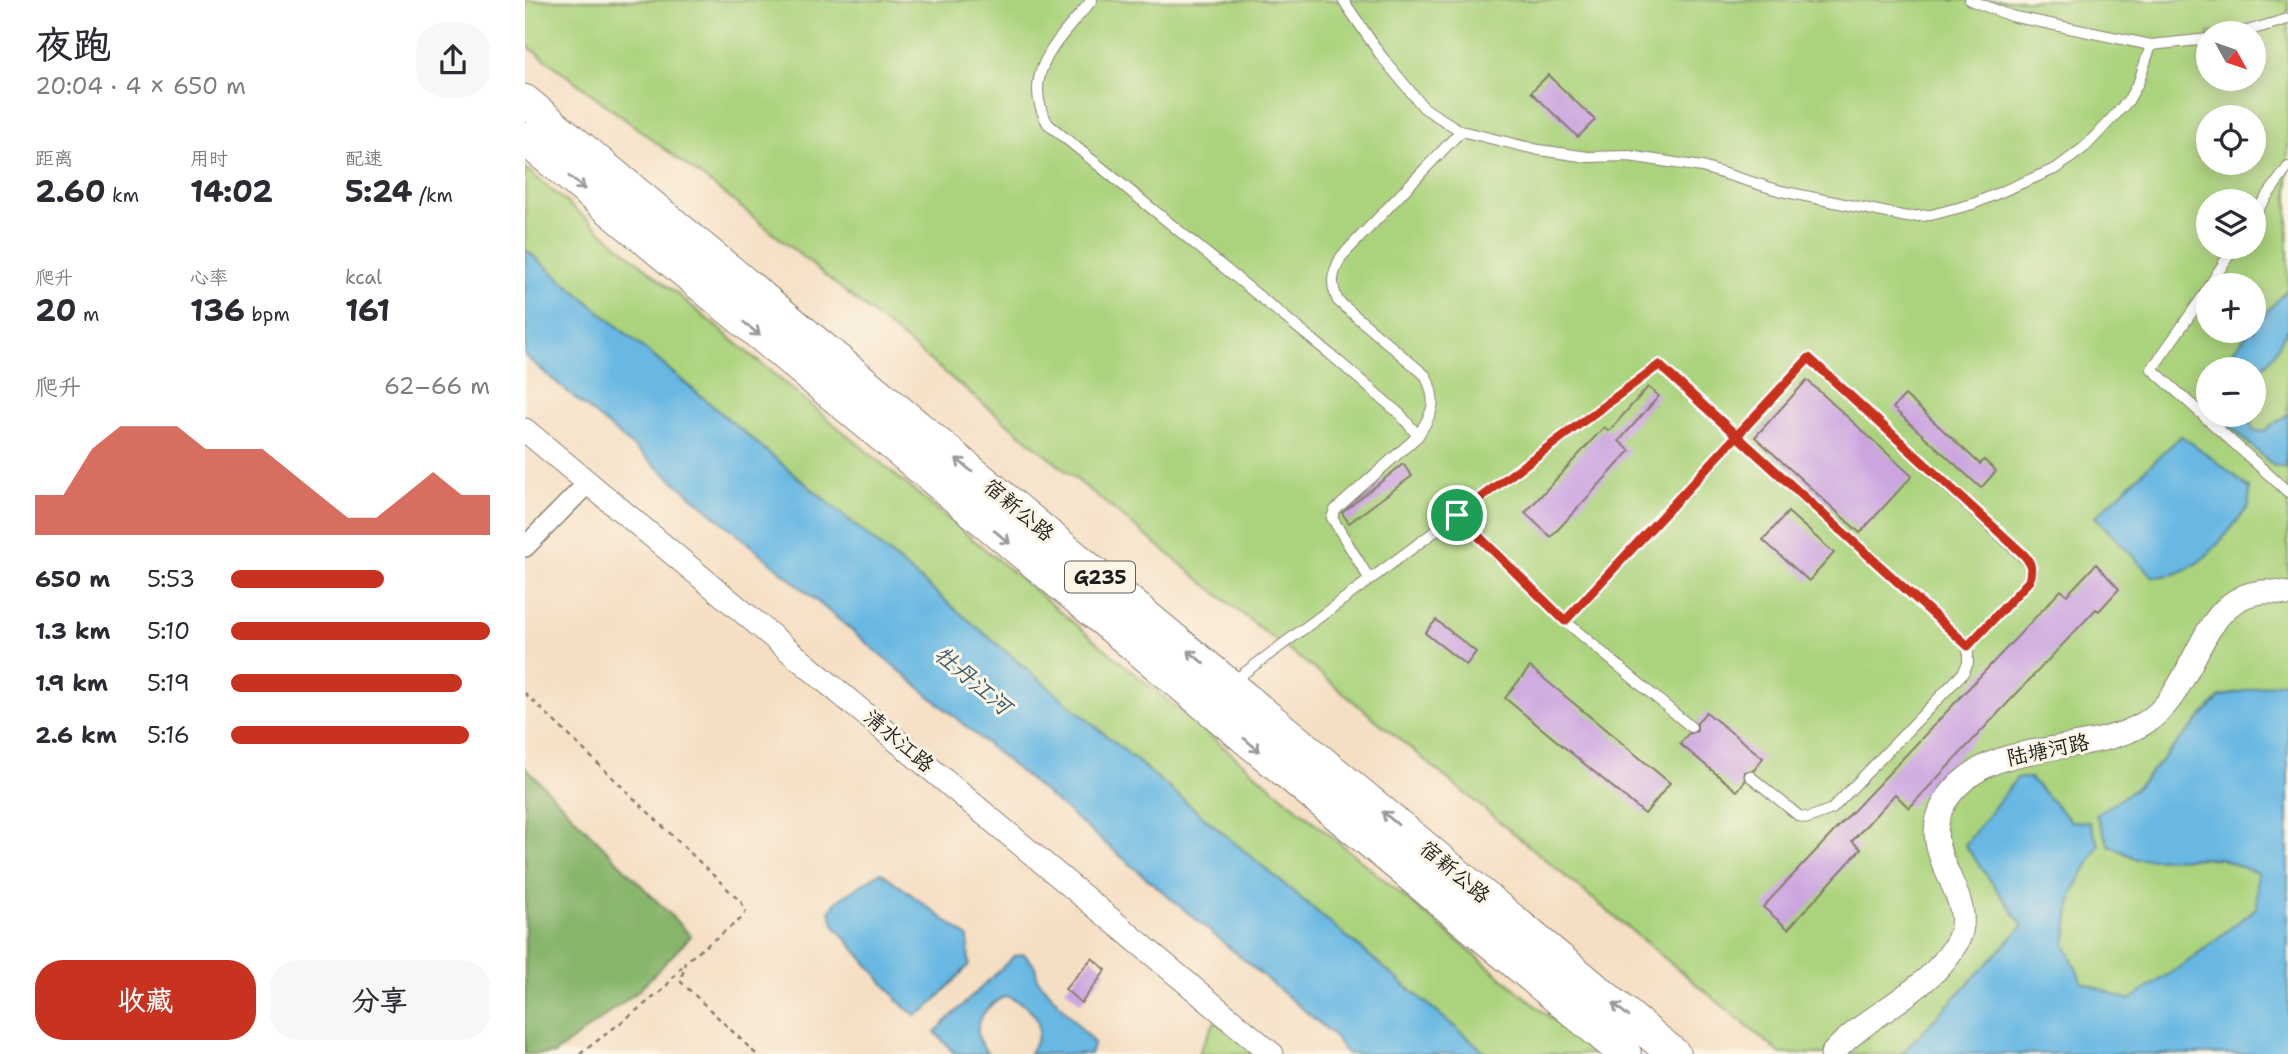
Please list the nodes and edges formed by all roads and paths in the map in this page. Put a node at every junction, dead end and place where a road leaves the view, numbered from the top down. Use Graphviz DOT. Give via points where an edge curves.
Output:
graph roads {
  1 [pos="1091,0"];
  2 [pos="1343,0"];
  3 [pos="1970,0"];
  4 [pos="2288,19"];
  5 [pos="2266,25"];
  6 [pos="2196,40"];
  7 [pos="2151,45"];
  8 [pos="525,101"];
  9 [pos="1461,131"];
  10 [pos="525,139"];
  11 [pos="2288,167"];
  12 [pos="2266,197"];
  13 [pos="2196,306"];
  14 [pos="525,430"];
  15 [pos="1737,435"];
  16 [pos="1418,436"];
  17 [pos="588,483"];
  18 [pos="2288,492"];
  19 [pos="1457,515"];
  20 [pos="525,547"];
  21 [pos="1370,580"];
  22 [pos="2288,594"];
  23 [pos="1565,621"];
  24 [pos="1968,646"];
  25 [pos="525,693"];
  26 [pos="1219,697"];
  27 [pos="1691,727"];
  28 [pos="1750,776"];
  29 [pos="685,962"];
  30 [pos="580,1054"];
  31 [pos="756,1054"];
  32 [pos="1272,1054"];
  33 [pos="1625,1054"];
  34 [pos="1674,1054"];
  35 [pos="1832,1054"];
  1 -- 16 [label="lane" via="1044,58 1038,97 1048,124 1330,354 1401,415"];
  2 -- 9 [label="lane" via="1425,108"];
  3 -- 7 [label="lane" via="2011,16"];
  4 -- 5 [label="lane"];
  6 -- 7 [label="lane"];
  7 -- 9 [label="lane" via="2128,101 2086,146 2057,168 2022,184 1931,215 1875,212 1702,167 1539,150"];
  26 -- 8 [label="highway, 宿新公路 / G235, one-way"];
  9 -- 16 [label="lane" via="1341,257 1332,275 1338,301 1426,376 1434,408"];
  10 -- 26 [label="highway, 宿新公路 / G235, one-way"];
  11 -- 12 [label="lane"];
  13 -- 18 [label="lane" via="2153,369"];
  14 -- 17 [label="street, 清水江路"];
  15 -- 19 [label="lane" via="1659,365"];
  15 -- 23 [label="lane"];
  15 -- 24 [label="lane"];
  15 -- 24 [label="lane" via="1809,358 1911,451 2031,564 2029,581"];
  16 -- 21 [label="lane" via="1335,510 1332,518"];
  17 -- 20 [label="street"];
  17 -- 32 [label="street, 清水江路"];
  19 -- 21 [label="lane"];
  19 -- 23 [label="lane"];
  21 -- 26 [label="lane"];
  22 -- 35 [label="street, 陆塘河路" via="2253,592 2229,606 2207,632 2176,694 2143,724 2094,741 2008,756 1962,781 1938,813 1936,830 1938,852 1962,912 1958,940 1913,990 1847,1036"];
  23 -- 27 [label="lane"];
  24 -- 28 [label="lane" via="1968,663 1962,673 1832,809 1808,818 1799,816"];
  25 -- 29 [label="path" via="746,911"];
  26 -- 33 [label="highway, 宿新公路 / G235, one-way"];
  34 -- 26 [label="highway, 宿新公路 / G235, one-way"];
  29 -- 30 [label="path" via="663,990"];
  29 -- 31 [label="path" via="681,982"];
}
